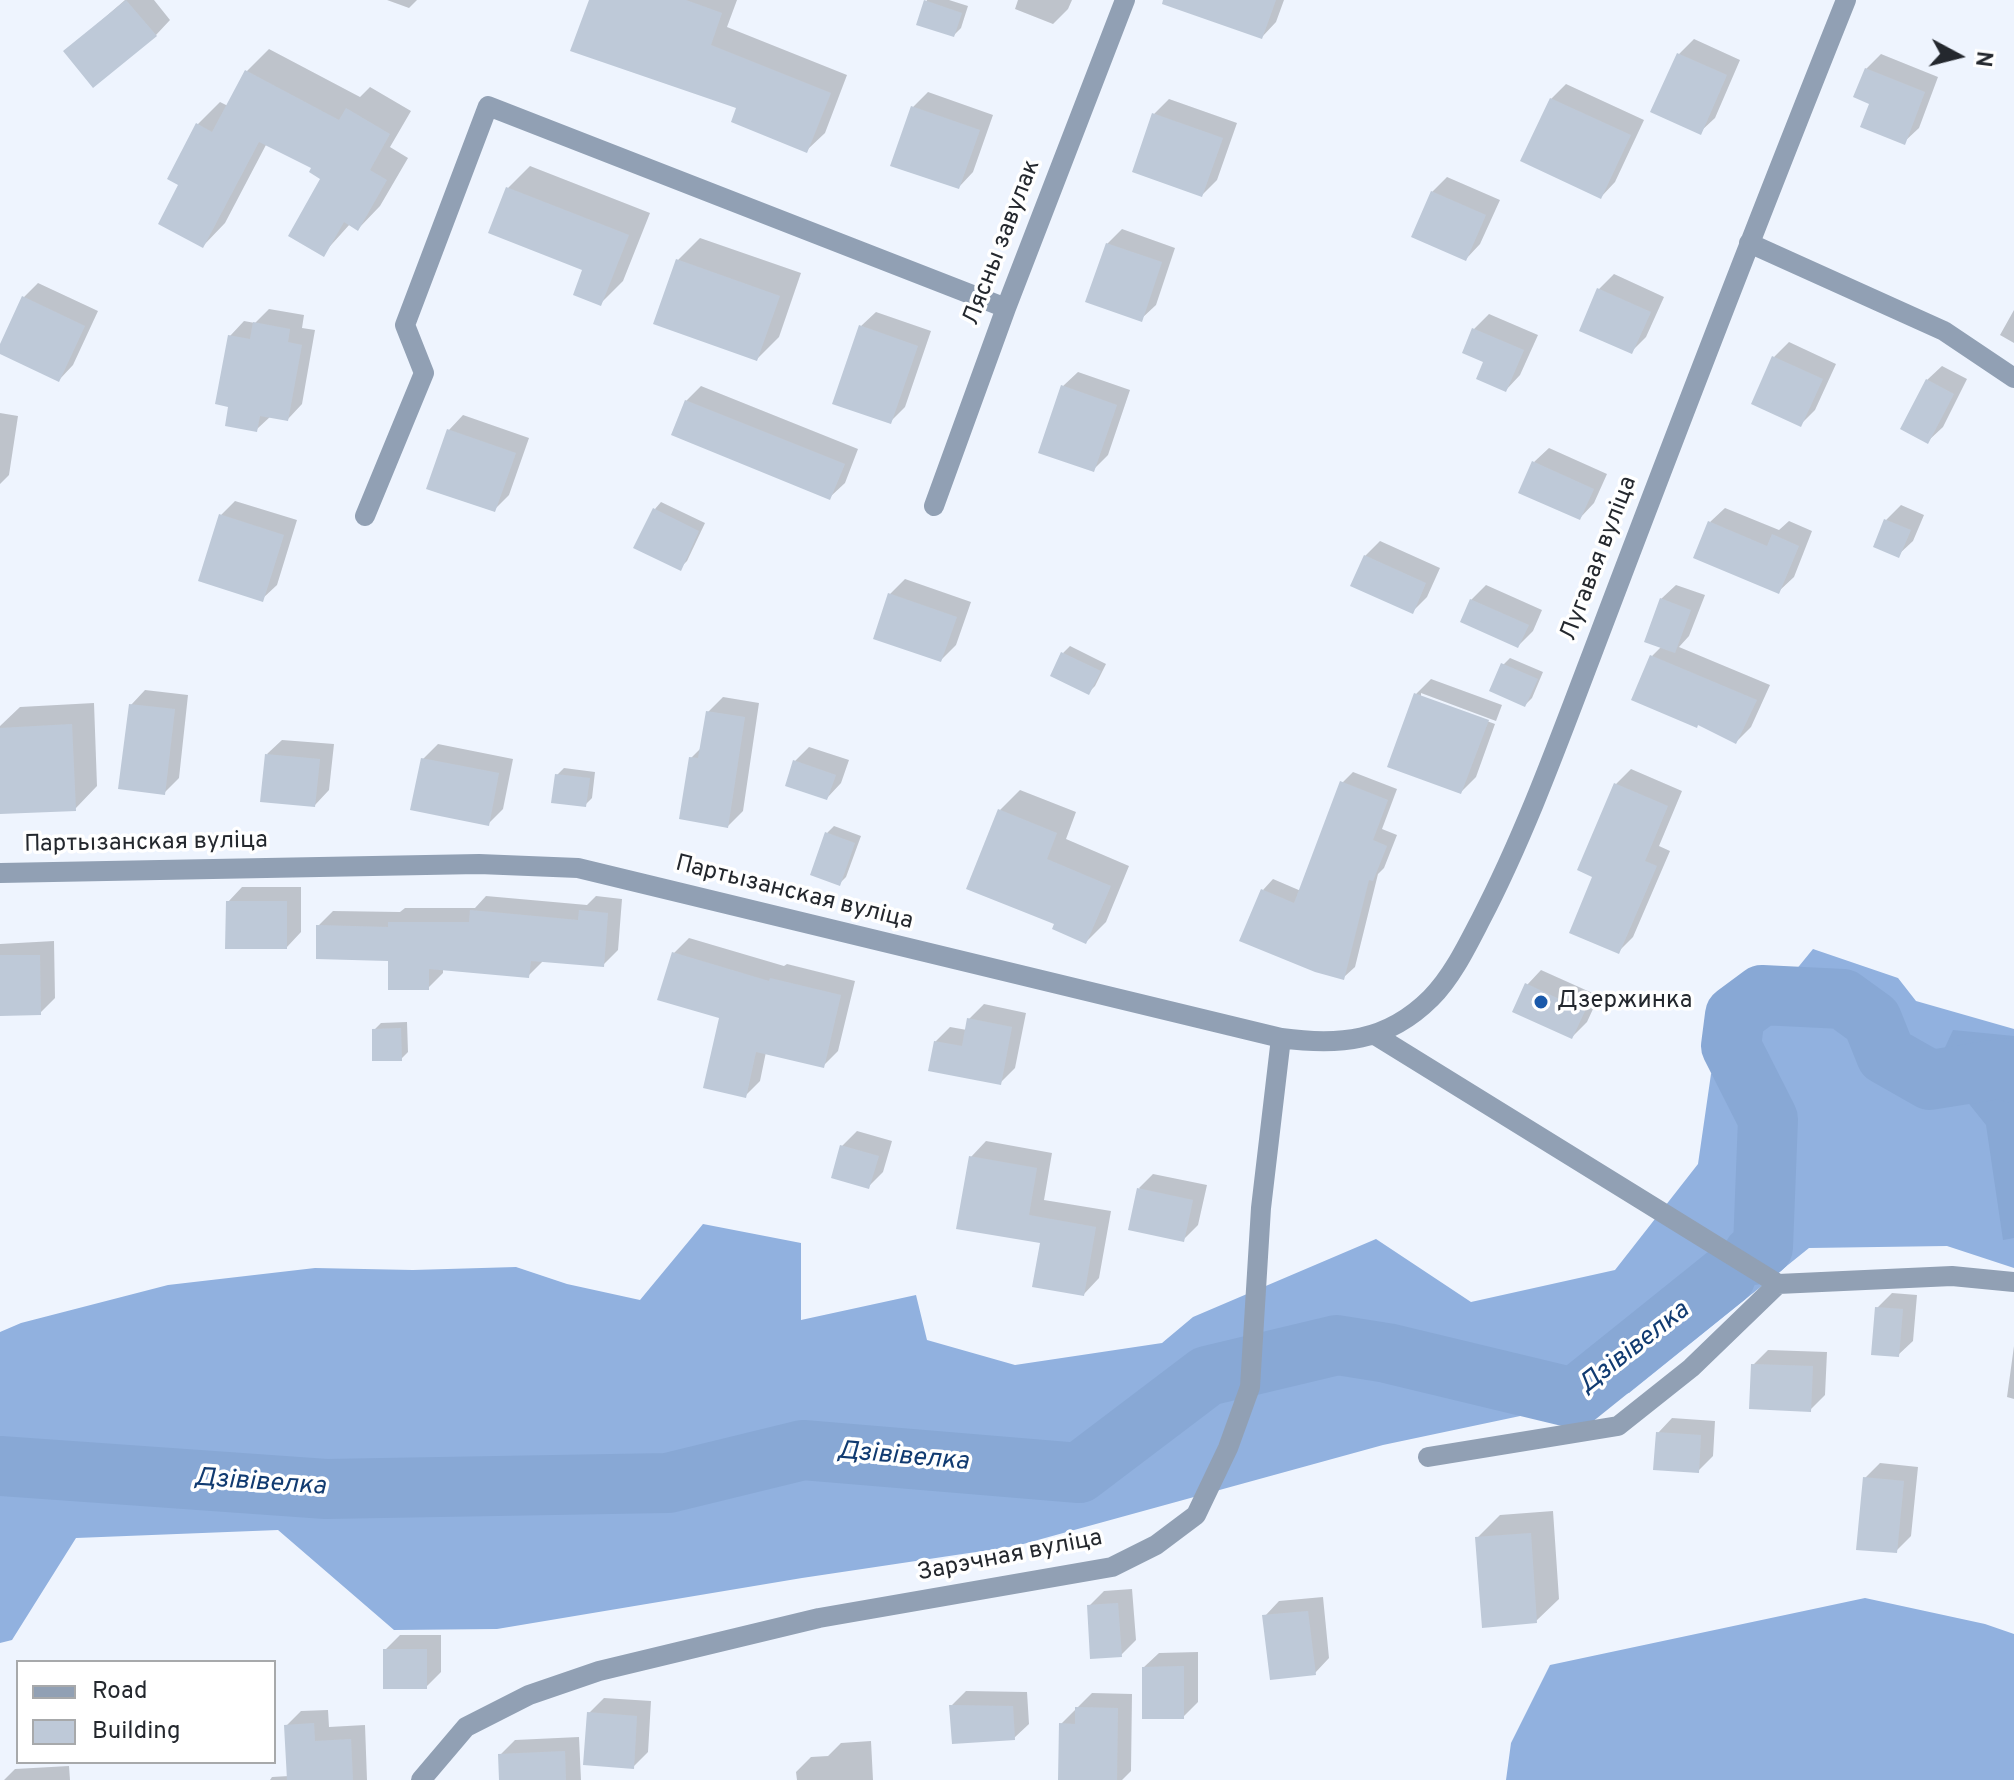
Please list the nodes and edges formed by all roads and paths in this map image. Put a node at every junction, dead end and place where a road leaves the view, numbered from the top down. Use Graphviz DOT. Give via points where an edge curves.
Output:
graph roads {
  1 [pos="1125,0"];
  2 [pos="1846,0"];
  3 [pos="1749,243"];
  4 [pos="1006,308"];
  5 [pos="2014,378"];
  6 [pos="934,506"];
  7 [pos="365,516"];
  8 [pos="0,873"];
  9 [pos="1495,892"];
  10 [pos="1375,1035"];
  11 [pos="1281,1038"];
  12 [pos="2014,1282"];
  13 [pos="1778,1284"];
  14 [pos="1428,1457"];
  15 [pos="421,1780"];
  1 -- 4 [label="street, Лясны завулак"];
  2 -- 3 [label="street, Лугавая вуліца"];
  3 -- 5 [label="street" via="1944,331"];
  3 -- 9 [label="street, Лугавая вуліца" via="1546,774"];
  4 -- 6 [label="street, Лясны завулак"];
  4 -- 7 [label="street" via="488,106 405,325 424,373"];
  8 -- 11 [label="street, Партызанская вуліца" via="479,864 578,868"];
  9 -- 10 [label="street, Партызанская вуліца" via="1462,956 1433,996 1407,1020"];
  10 -- 11 [label="street, Партызанская вуліца" via="1321,1044"];
  10 -- 13 [label="street"];
  11 -- 15 [label="street, Зарэчная вуліца" via="1261,1208 1250,1387 1196,1515 1156,1545 1112,1567 819,1618 599,1671 529,1695 466,1727"];
  12 -- 13 [label="street" via="1952,1276"];
  13 -- 14 [label="street" via="1691,1368 1618,1426"];
}
